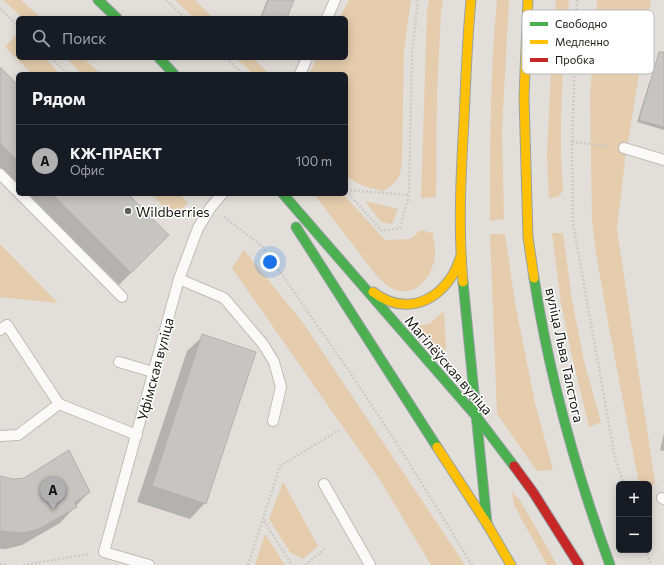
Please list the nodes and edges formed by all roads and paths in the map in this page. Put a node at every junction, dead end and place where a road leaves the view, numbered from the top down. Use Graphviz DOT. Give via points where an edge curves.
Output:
graph roads {
  1 [pos="98,0"];
  2 [pos="166,0"];
  3 [pos="335,0"];
  4 [pos="418,0"];
  5 [pos="471,0"];
  6 [pos="528,0"];
  7 [pos="577,0"];
  8 [pos="0,9"];
  9 [pos="528,10"];
  10 [pos="577,10"];
  11 [pos="115,16"];
  12 [pos="183,16"];
  13 [pos="328,16"];
  14 [pos="16,24"];
  15 [pos="53,60"];
  16 [pos="161,60"];
  17 [pos="228,60"];
  18 [pos="306,60"];
  19 [pos="66,72"];
  20 [pos="172,72"];
  21 [pos="241,72"];
  22 [pos="301,72"];
  23 [pos="525,74"];
  24 [pos="574,74"];
  25 [pos="572,142"];
  26 [pos="624,148"];
  27 [pos="664,160"];
  28 [pos="0,174"];
  29 [pos="16,190"];
  30 [pos="348,190"];
  31 [pos="348,192"];
  32 [pos="409,195"];
  33 [pos="22,196"];
  34 [pos="220,196"];
  35 [pos="276,196"];
  36 [pos="285,196"];
  37 [pos="211,208"];
  38 [pos="461,256"];
  39 [pos="179,279"];
  40 [pos="362,286"];
  41 [pos="122,297"];
  42 [pos="0,330"];
  43 [pos="119,362"];
  44 [pos="153,372"];
  45 [pos="59,404"];
  46 [pos="476,416"];
  47 [pos="273,421"];
  48 [pos="339,430"];
  49 [pos="137,435"];
  50 [pos="0,436"];
  51 [pos="623,481"];
  52 [pos="324,484"];
  53 [pos="263,520"];
  54 [pos="487,524"];
  55 [pos="325,549"];
  56 [pos="104,552"];
  57 [pos="647,553"];
  58 [pos="0,564"];
  59 [pos="6,565"];
  60 [pos="23,565"];
  61 [pos="149,565"];
  62 [pos="248,565"];
  63 [pos="292,565"];
  64 [pos="305,565"];
  65 [pos="370,565"];
  66 [pos="472,565"];
  67 [pos="511,565"];
  68 [pos="579,565"];
  69 [pos="610,565"];
  70 [pos="651,565"];
  1 -- 11 [label="main road"];
  2 -- 12 [label="path"];
  3 -- 13 [label="lane"];
  4 -- 32 [label="path" via="412,52"];
  5 -- 38 [label="main road" via="462,153"];
  6 -- 9 [label="main road, вуліца Льва Талстога"];
  7 -- 10 [label="path"];
  8 -- 14 [label="path"];
  15 -- 19 [label="path"];
  16 -- 20 [label="main road"];
  17 -- 21 [label="path"];
  18 -- 22 [label="lane"];
  23 -- 69 [label="main road, вуліца Льва Талстога" via="528,237 542,327 569,436"];
  24 -- 25 [label="path"];
  25 -- 26 [label="path"];
  25 -- 51 [label="path" via="573,223 615,458"];
  26 -- 27 [label="lane"];
  28 -- 29 [label="lane"];
  30 -- 32 [label="path"];
  31 -- 32 [label="path" via="382,231 400,228"];
  33 -- 41 [label="lane"];
  34 -- 37 [label="lane, Уфімская вуліца"];
  35 -- 54 [label="main road"];
  36 -- 40 [label="main road, Магілёўская вуліца"];
  37 -- 39 [label="lane, Уфімская вуліца" via="198,228"];
  37 -- 66 [label="path" via="262,246 402,450"];
  38 -- 40 [label="main road" via="452,277 441,289 418,303 391,303"];
  38 -- 46 [label="main road"];
  39 -- 44 [label="lane, Уфімская вуліца"];
  39 -- 47 [label="lane" via="224,298 263,344 274,362 280,387"];
  40 -- 46 [label="main road, Магілёўская вуліца"];
  42 -- 45 [label="lane" via="7,325"];
  43 -- 44 [label="lane"];
  44 -- 49 [label="lane, Уфімская вуліца"];
  45 -- 49 [label="lane"];
  45 -- 50 [label="lane" via="18,436"];
  46 -- 54 [label="main road"];
  46 -- 68 [label="main road, Магілёўская вуліца" via="533,492"];
  48 -- 53 [label="path" via="280,466"];
  49 -- 56 [label="lane, Уфімская вуліца"];
  52 -- 65 [label="lane"];
  53 -- 62 [label="path"];
  53 -- 63 [label="path"];
  54 -- 67 [label="main road"];
  55 -- 64 [label="path"];
  56 -- 60 [label="path"];
  56 -- 61 [label="lane"];
  57 -- 70 [label="path"];
  58 -- 59 [label="path"];
}
